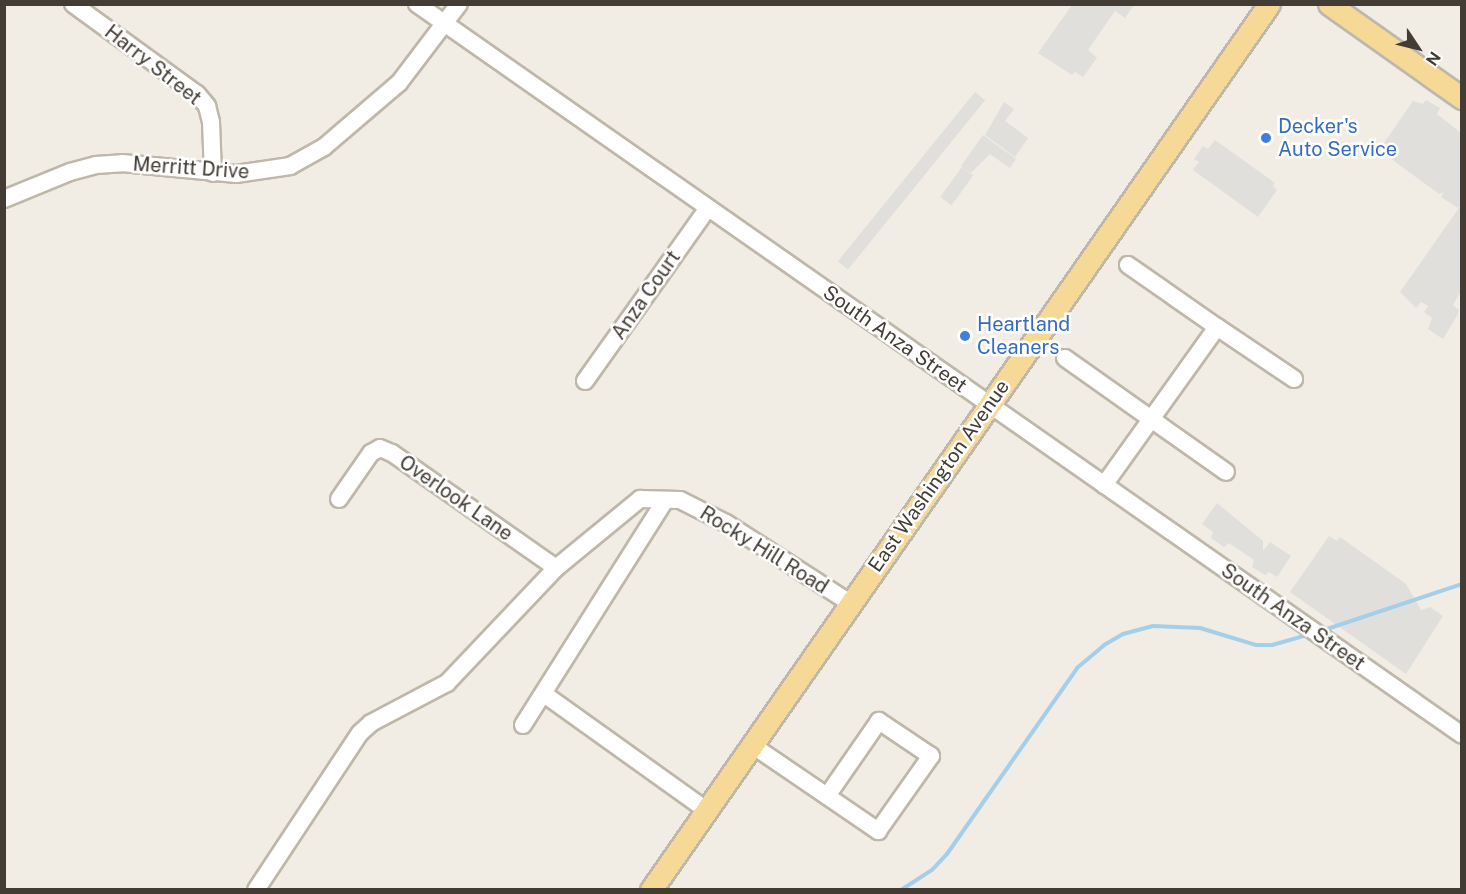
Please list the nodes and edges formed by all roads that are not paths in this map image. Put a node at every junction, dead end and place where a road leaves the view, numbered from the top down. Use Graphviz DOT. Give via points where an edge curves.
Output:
graph roads {
  1 [pos="73,4"];
  2 [pos="417,4"];
  3 [pos="459,4"];
  4 [pos="1269,4"];
  5 [pos="1329,4"];
  6 [pos="446,24"];
  7 [pos="1461,98"];
  8 [pos="213,173"];
  9 [pos="4,199"];
  10 [pos="708,208"];
  11 [pos="1128,265"];
  12 [pos="1217,327"];
  13 [pos="1065,358"];
  14 [pos="1294,379"];
  15 [pos="585,381"];
  16 [pos="989,405"];
  17 [pos="1151,419"];
  18 [pos="1226,472"];
  19 [pos="1104,485"];
  20 [pos="339,499"];
  21 [pos="665,500"];
  22 [pos="556,568"];
  23 [pos="850,603"];
  24 [pos="544,694"];
  25 [pos="523,725"];
  26 [pos="1461,735"];
  27 [pos="752,745"];
  28 [pos="827,796"];
  29 [pos="706,810"];
  30 [pos="256,890"];
  31 [pos="651,890"];
  1 -- 8 [label="street, Harry Street" via="197,94 207,106"];
  2 -- 6 [label="street, South Anza Street"];
  3 -- 6 [label="street, Merritt Drive"];
  4 -- 16 [label="main road, East Washington Avenue"];
  5 -- 7 [label="main road"];
  6 -- 8 [label="street, Merritt Drive" via="408,74 324,147 290,166 264,172"];
  6 -- 10 [label="street, South Anza Street"];
  8 -- 9 [label="street, Merritt Drive" via="122,163 96,165 69,171"];
  10 -- 15 [label="street, Anza Court"];
  10 -- 16 [label="street, South Anza Street"];
  11 -- 12 [label="street"];
  12 -- 14 [label="street"];
  12 -- 17 [label="street"];
  13 -- 17 [label="street"];
  16 -- 19 [label="street, South Anza Street"];
  16 -- 23 [label="main road, East Washington Avenue"];
  17 -- 18 [label="street"];
  17 -- 19 [label="street"];
  19 -- 26 [label="street, South Anza Street"];
  20 -- 22 [label="street, Overlook Lane" via="371,453 380,448"];
  21 -- 22 [label="street, Rocky Hill Road" via="640,500"];
  21 -- 23 [label="street, Rocky Hill Road" via="680,500 726,523"];
  21 -- 24 [label="street" via="607,586"];
  22 -- 30 [label="street" via="447,683 370,723 360,733 310,803"];
  23 -- 27 [label="main road, East Washington Avenue"];
  24 -- 25 [label="street"];
  24 -- 29 [label="street"];
  27 -- 28 [label="street"];
  27 -- 29 [label="main road, East Washington Avenue"];
  28 -- 28 [label="street" via="878,831 931,756 879,721"];
  29 -- 31 [label="main road, East Washington Avenue"];
}
